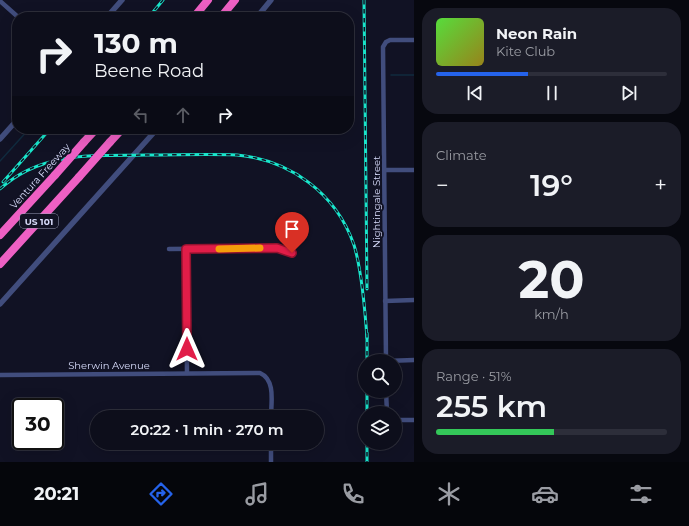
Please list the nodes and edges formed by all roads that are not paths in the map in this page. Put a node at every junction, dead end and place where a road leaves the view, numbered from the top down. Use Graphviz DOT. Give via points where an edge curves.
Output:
graph roads {
  1 [pos="122,0"];
  2 [pos="208,0"];
  3 [pos="235,0"];
  4 [pos="271,0"];
  5 [pos="0,1"];
  6 [pos="12,12"];
  7 [pos="111,12"];
  8 [pos="198,12"];
  9 [pos="225,12"];
  10 [pos="261,12"];
  11 [pos="414,40"];
  12 [pos="12,126"];
  13 [pos="91,134"];
  14 [pos="117,134"];
  15 [pos="153,134"];
  16 [pos="0,139"];
  17 [pos="384,170"];
  18 [pos="414,170"];
  19 [pos="0,235"];
  20 [pos="169,249"];
  21 [pos="186,249"];
  22 [pos="292,253"];
  23 [pos="0,264"];
  24 [pos="414,300"];
  25 [pos="385,301"];
  26 [pos="0,304"];
  27 [pos="386,354"];
  28 [pos="402,360"];
  29 [pos="414,360"];
  30 [pos="187,373"];
  31 [pos="0,375"];
  32 [pos="271,410"];
  33 [pos="402,420"];
  34 [pos="414,420"];
  35 [pos="271,450"];
  36 [pos="271,462"];
  1 -- 7 [label="street"];
  2 -- 8 [label="highway"];
  3 -- 9 [label="highway"];
  4 -- 10 [label="street"];
  5 -- 6 [label="street"];
  11 -- 17 [label="street, Nightingale Street" via="390,40 383,48"];
  12 -- 16 [label="street"];
  13 -- 19 [label="highway, Ventura Freeway / US 101, bridge"];
  14 -- 23 [label="highway, US 101, bridge"];
  15 -- 26 [label="street"];
  17 -- 18 [label="street"];
  17 -- 25 [label="street, Nightingale Street"];
  20 -- 21 [label="street"];
  21 -- 22 [label="street" via="277,248"];
  21 -- 30 [label="street"];
  24 -- 25 [label="street"];
  25 -- 27 [label="street, Nightingale Street"];
  28 -- 29 [label="street"];
  30 -- 31 [label="street, Sherwin Avenue"];
  30 -- 32 [label="street, Sherwin Avenue" via="257,373 266,376 271,386"];
  33 -- 34 [label="street"];
  35 -- 36 [label="street"];
}
